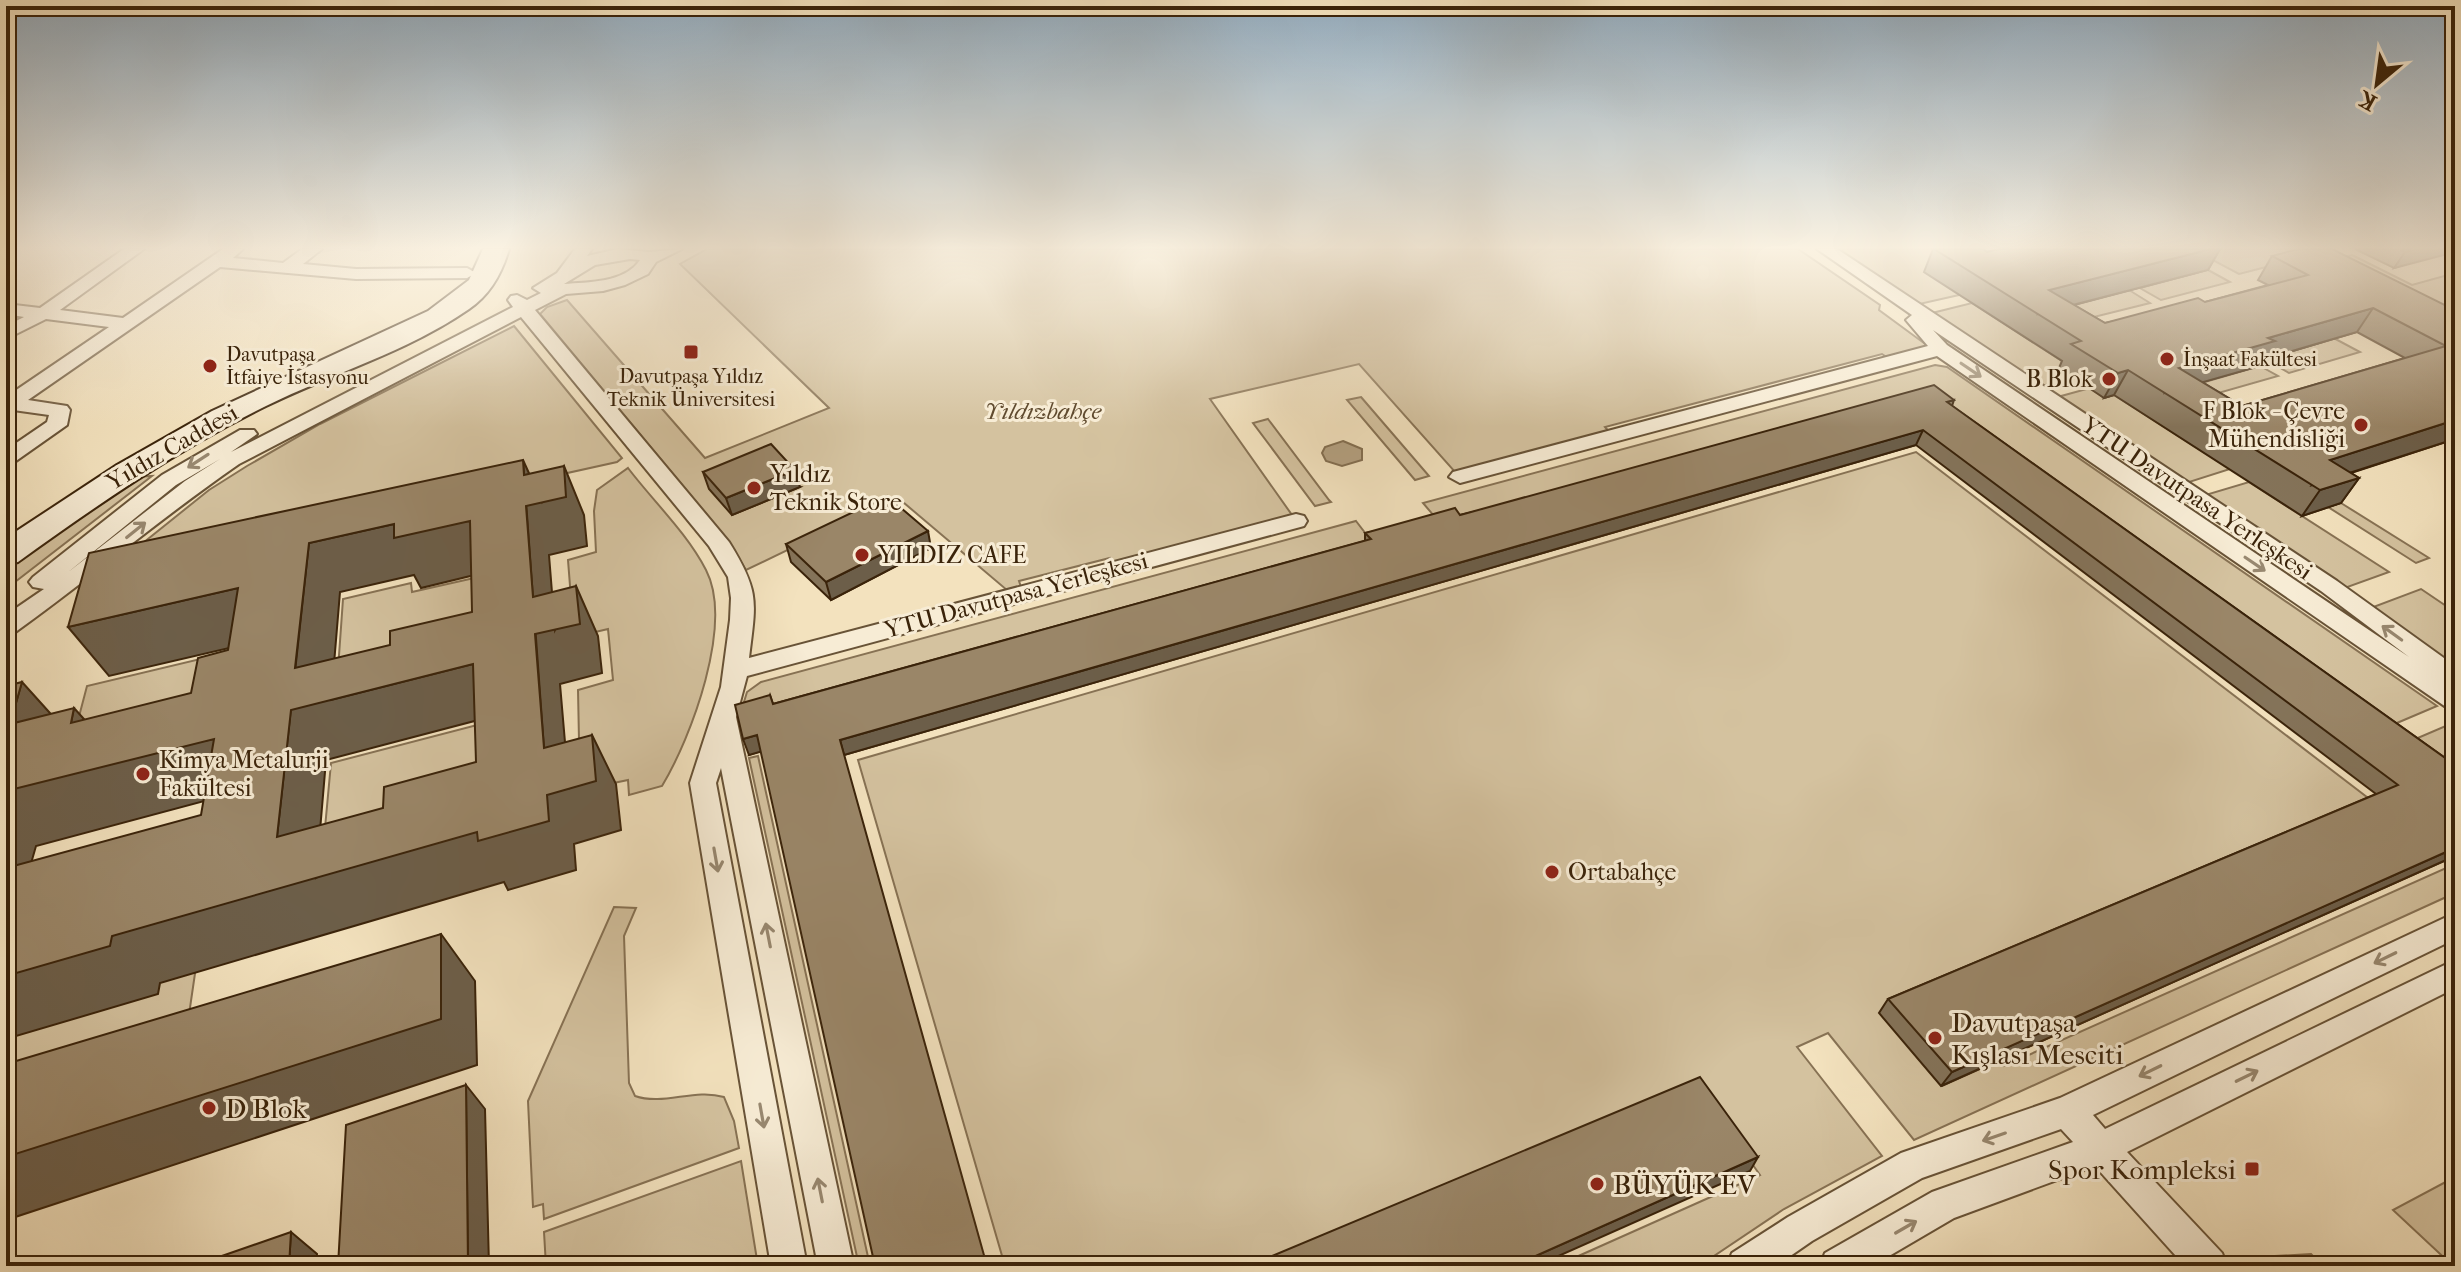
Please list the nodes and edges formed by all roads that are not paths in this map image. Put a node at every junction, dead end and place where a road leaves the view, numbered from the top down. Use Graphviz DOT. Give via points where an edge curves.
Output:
graph roads {
  1 [pos="51,308"];
  2 [pos="152,308"];
  3 [pos="425,308"];
  4 [pos="451,308"];
  5 [pos="512,308"];
  6 [pos="513,308"];
  7 [pos="525,308"];
  8 [pos="1906,308"];
  9 [pos="1913,308"];
  10 [pos="6,309"];
  11 [pos="41,315"];
  12 [pos="130,324"];
  13 [pos="6,333"];
  14 [pos="1940,349"];
  15 [pos="8,403"];
  16 [pos="6,459"];
  17 [pos="1460,477"];
  18 [pos="1296,521"];
  19 [pos="6,539"];
  20 [pos="6,554"];
  21 [pos="6,607"];
  22 [pos="6,627"];
  23 [pos="736,670"];
  24 [pos="2455,679"];
  25 [pos="2455,701"];
  26 [pos="724,716"];
  27 [pos="2455,925"];
  28 [pos="2455,973"];
  29 [pos="2067,1111"];
  30 [pos="2101,1148"];
  31 [pos="789,1266"];
  32 [pos="836,1266"];
  33 [pos="1745,1266"];
  34 [pos="1838,1266"];
  35 [pos="2209,1266"];
  1 -- 11 [label="street"];
  2 -- 12 [label="street"];
  3 -- 19 [label="main road, Yıldız Caddesi" via="194,416 136,449"];
  4 -- 20 [label="main road, Yıldız Caddesi" via="183,438 107,483"];
  5 -- 21 [label="street, one-way" via="210,454"];
  22 -- 6 [label="street, one-way" via="232,460"];
  7 -- 23 [label="street" via="730,560 743,598"];
  8 -- 14 [label="street, YTU Davutpasa Yerleşkesi"];
  24 -- 9 [label="street, YTU Davutpasa Yerleşkesi, one-way" via="2329,586"];
  10 -- 11 [label="street"];
  11 -- 12 [label="street"];
  11 -- 13 [label="street"];
  12 -- 15 [label="street"];
  14 -- 17 [label="street"];
  14 -- 25 [label="street, YTU Davutpasa Yerleşkesi, one-way"];
  15 -- 16 [label="street" via="60,410 57,425"];
  18 -- 23 [label="street, YTU Davutpasa Yerleşkesi"];
  23 -- 26 [label="street"];
  26 -- 31 [label="street, one-way" via="703,783"];
  32 -- 26 [label="street, one-way"];
  27 -- 29 [label="street, one-way"];
  30 -- 28 [label="street, one-way"];
  29 -- 30 [label="street"];
  29 -- 33 [label="street, one-way" via="1913,1165"];
  34 -- 30 [label="street, one-way" via="1944,1204"];
  30 -- 35 [label="street"];
}
